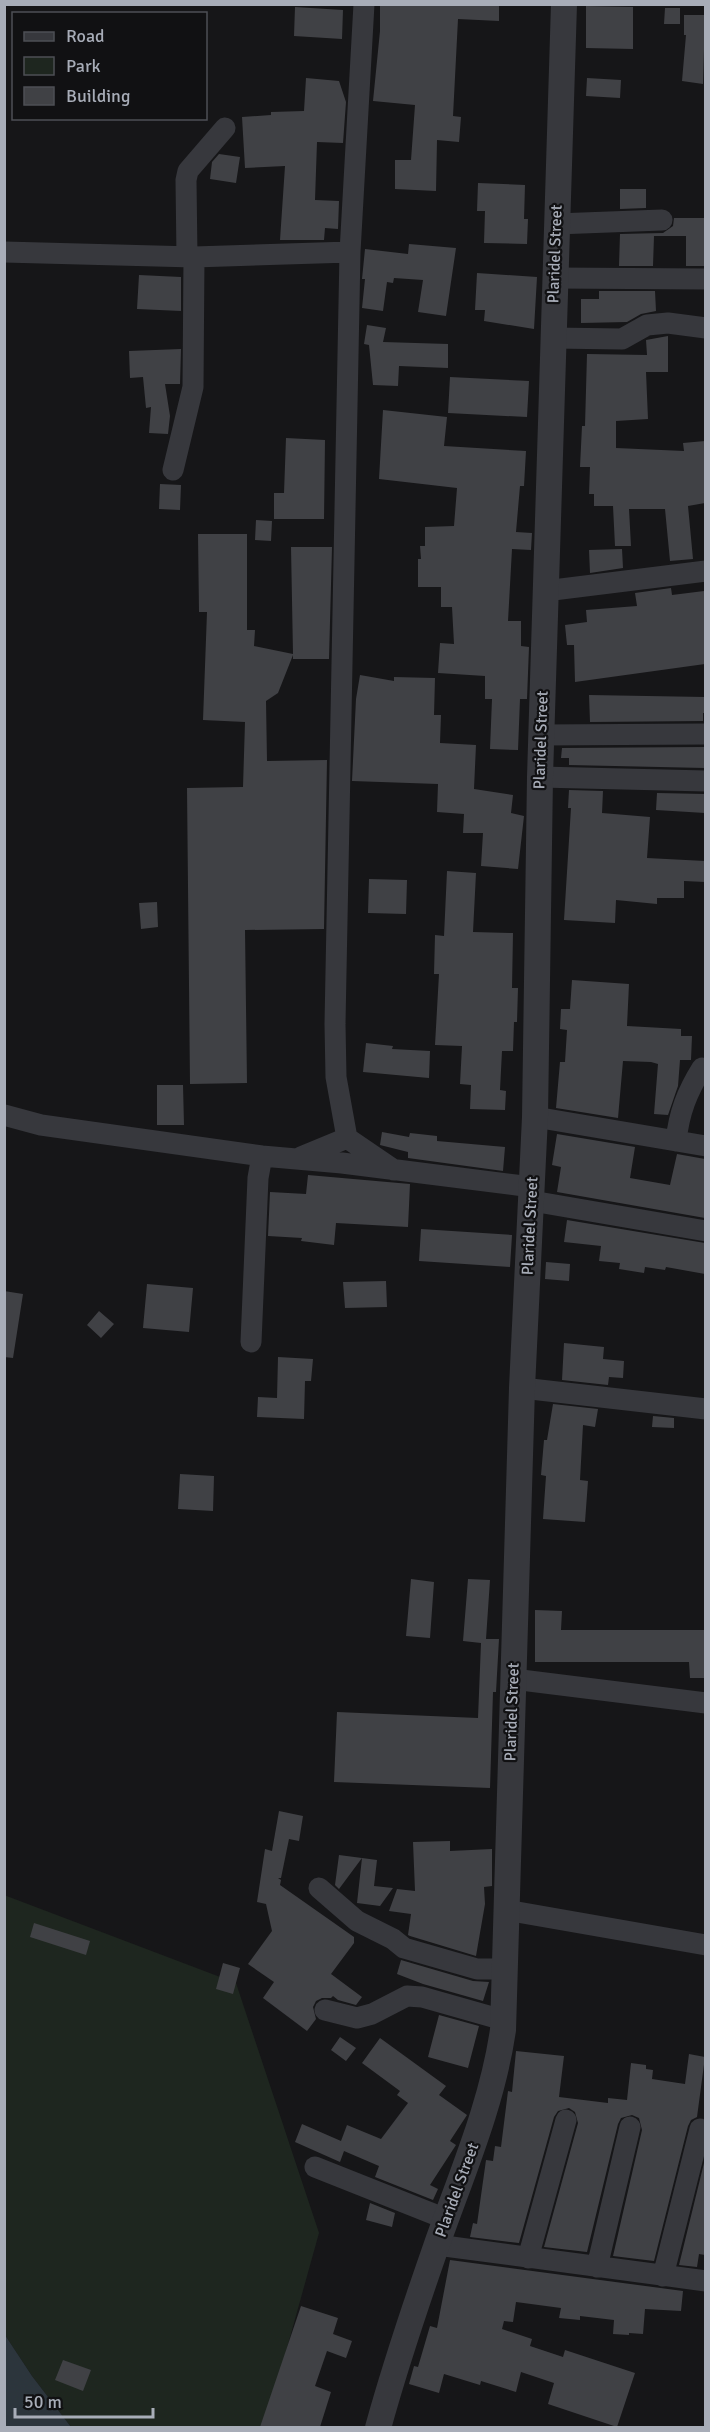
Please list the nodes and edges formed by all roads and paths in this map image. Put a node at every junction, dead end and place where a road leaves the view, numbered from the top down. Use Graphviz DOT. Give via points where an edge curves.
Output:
graph roads {
  1 [pos="363,4"];
  2 [pos="564,4"];
  3 [pos="225,128"];
  4 [pos="662,220"];
  5 [pos="556,224"];
  6 [pos="4,252"];
  7 [pos="350,252"];
  8 [pos="191,257"];
  9 [pos="554,278"];
  10 [pos="705,279"];
  11 [pos="705,328"];
  12 [pos="553,338"];
  13 [pos="173,470"];
  14 [pos="705,571"];
  15 [pos="545,591"];
  16 [pos="705,734"];
  17 [pos="541,735"];
  18 [pos="540,777"];
  19 [pos="705,781"];
  20 [pos="702,1068"];
  21 [pos="4,1115"];
  22 [pos="535,1117"];
  23 [pos="347,1138"];
  24 [pos="676,1141"];
  25 [pos="705,1146"];
  26 [pos="262,1156"];
  27 [pos="296,1159"];
  28 [pos="394,1170"];
  29 [pos="532,1194"];
  30 [pos="705,1231"];
  31 [pos="250,1342"];
  32 [pos="522,1388"];
  33 [pos="705,1409"];
  34 [pos="513,1679"];
  35 [pos="705,1703"];
  36 [pos="319,1888"];
  37 [pos="506,1910"];
  38 [pos="705,1945"];
  39 [pos="505,1969"];
  40 [pos="325,2010"];
  41 [pos="503,2020"];
  42 [pos="566,2120"];
  43 [pos="630,2127"];
  44 [pos="700,2129"];
  45 [pos="315,2166"];
  46 [pos="446,2219"];
  47 [pos="437,2245"];
  48 [pos="528,2258"];
  49 [pos="597,2267"];
  50 [pos="663,2276"];
  51 [pos="705,2281"];
  52 [pos="378,2427"];
  1 -- 7 [label="street"];
  2 -- 5 [label="street, Plaridel Street"];
  3 -- 8 [label="street" via="188,171"];
  4 -- 5 [label="street"];
  5 -- 9 [label="street, Plaridel Street"];
  6 -- 8 [label="street"];
  7 -- 8 [label="street"];
  7 -- 23 [label="street" via="335,1024 336,1077"];
  8 -- 13 [label="street" via="193,387"];
  9 -- 10 [label="street"];
  9 -- 12 [label="street, Plaridel Street"];
  11 -- 12 [label="street" via="668,323 647,326 622,339"];
  12 -- 15 [label="street, Plaridel Street"];
  14 -- 15 [label="street"];
  15 -- 17 [label="street, Plaridel Street"];
  16 -- 17 [label="street"];
  17 -- 18 [label="street, Plaridel Street"];
  18 -- 19 [label="street"];
  18 -- 22 [label="street, Plaridel Street"];
  20 -- 24 [label="street" via="685,1098"];
  21 -- 26 [label="street" via="41,1125"];
  22 -- 24 [label="street"];
  22 -- 29 [label="street, Plaridel Street"];
  23 -- 27 [label="street"];
  23 -- 28 [label="street"];
  24 -- 25 [label="street"];
  26 -- 27 [label="street"];
  26 -- 31 [label="street"];
  27 -- 28 [label="street"];
  28 -- 29 [label="street"];
  29 -- 30 [label="street"];
  29 -- 32 [label="street, Plaridel Street"];
  32 -- 33 [label="street"];
  32 -- 34 [label="street, Plaridel Street"];
  34 -- 35 [label="street"];
  34 -- 37 [label="street, Plaridel Street"];
  36 -- 39 [label="street" via="357,1921 404,1948 477,1969"];
  37 -- 38 [label="street"];
  37 -- 39 [label="street, Plaridel Street"];
  39 -- 41 [label="street, Plaridel Street"];
  40 -- 41 [label="street" via="357,2019 407,1996"];
  41 -- 46 [label="street, Plaridel Street" via="498,2069"];
  42 -- 48 [label="street"];
  43 -- 49 [label="street"];
  44 -- 50 [label="street"];
  45 -- 46 [label="street"];
  46 -- 47 [label="street, Plaridel Street"];
  47 -- 48 [label="street"];
  47 -- 52 [label="street, Plaridel Street"];
  48 -- 49 [label="street"];
  49 -- 50 [label="street"];
  50 -- 51 [label="street"];
}
